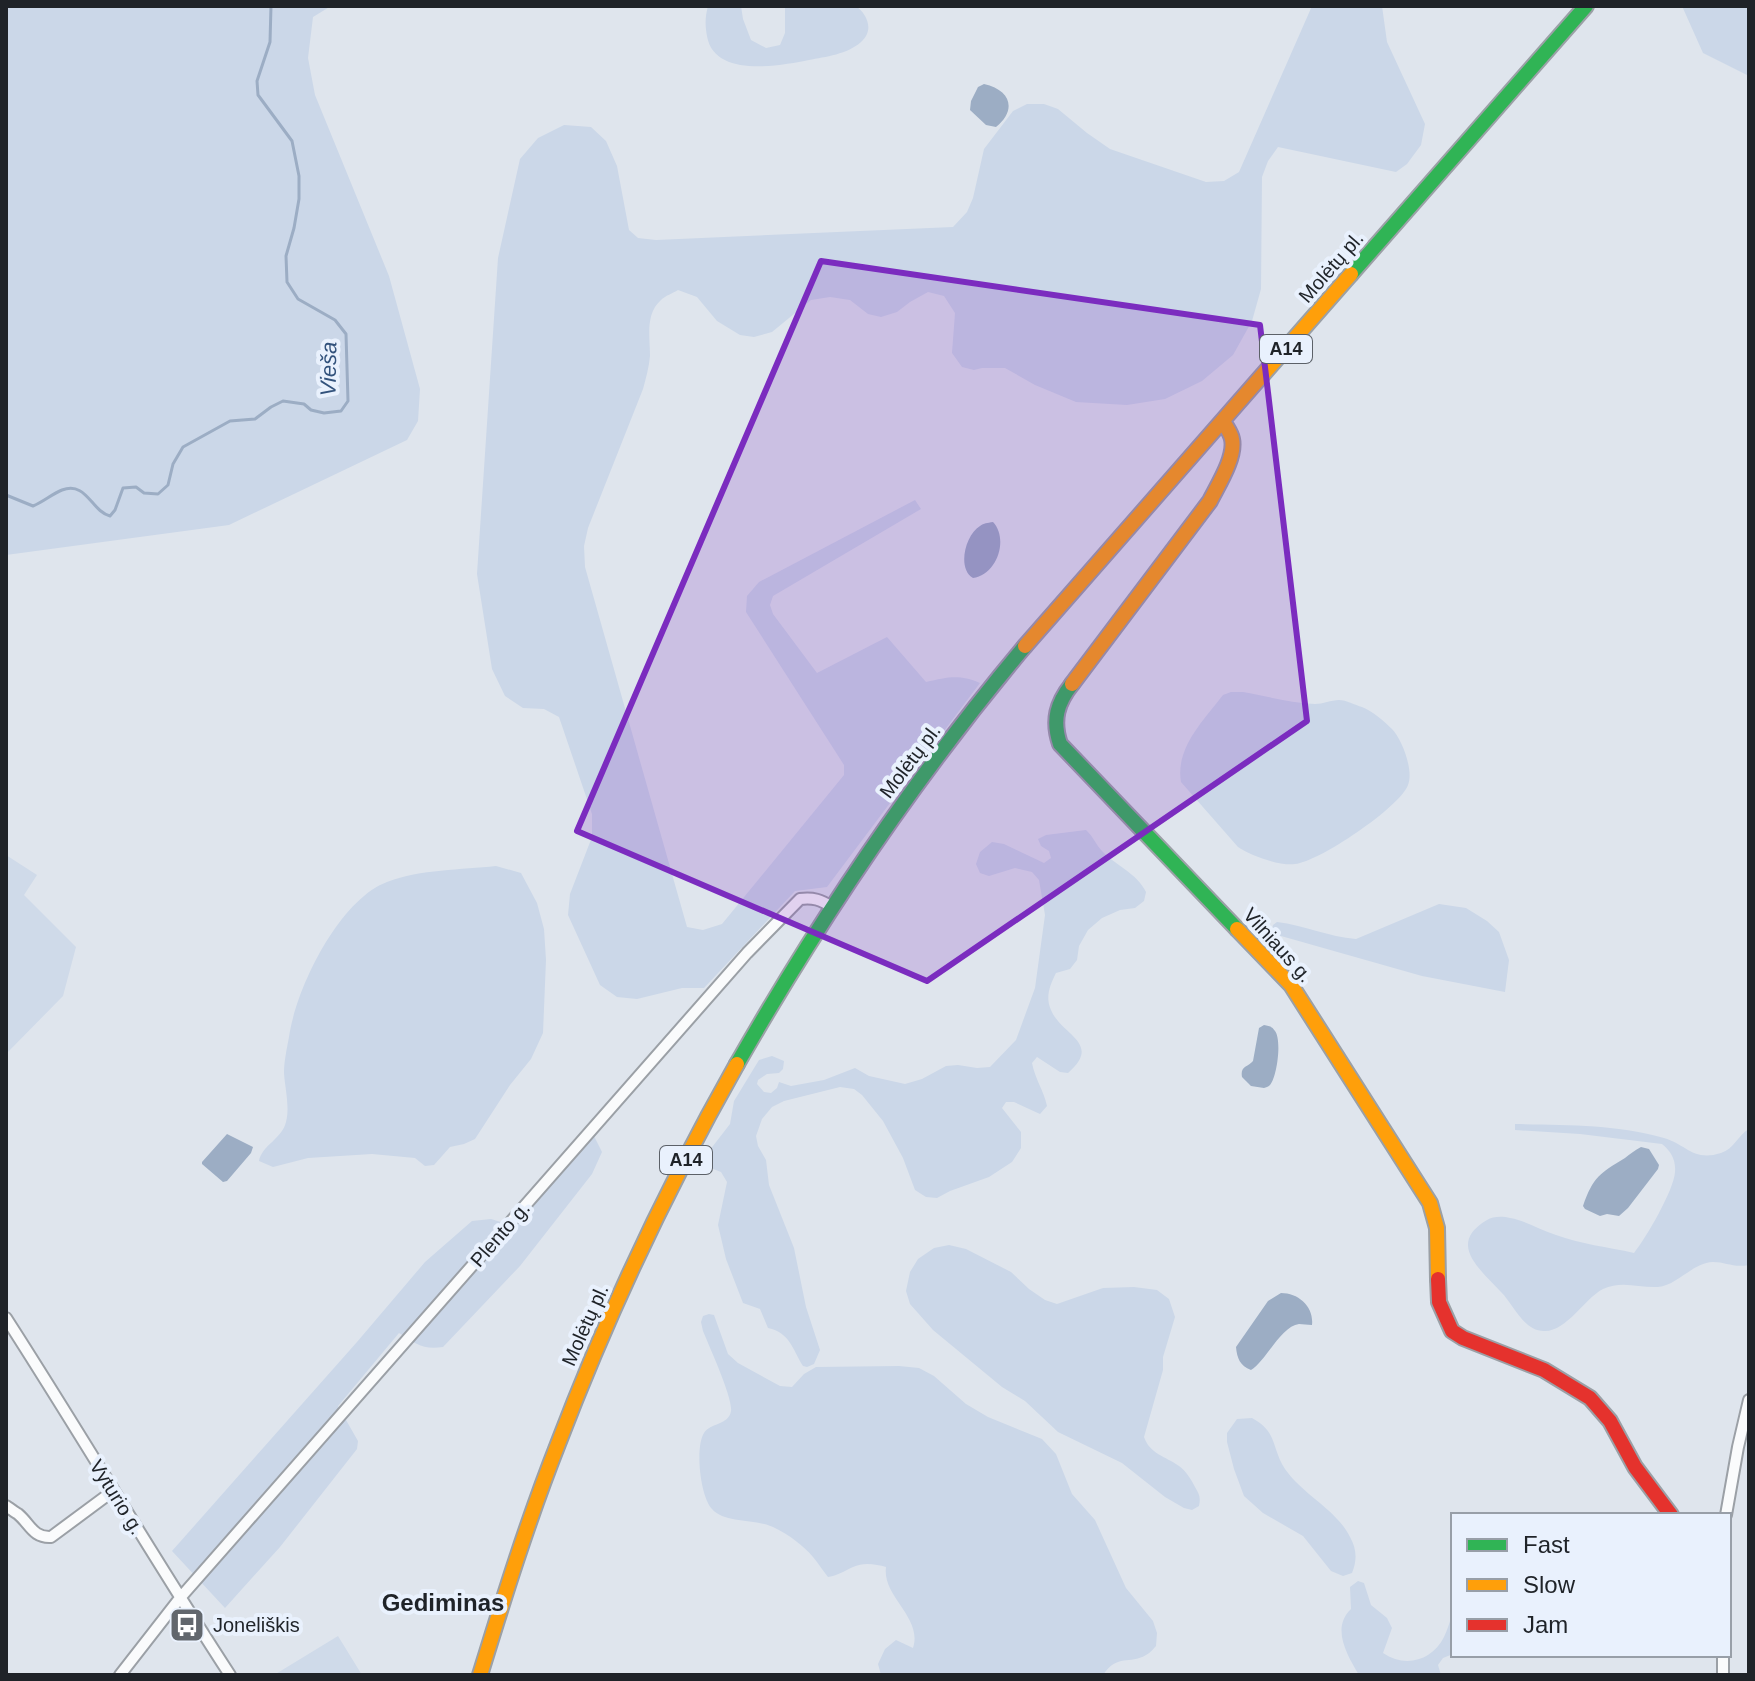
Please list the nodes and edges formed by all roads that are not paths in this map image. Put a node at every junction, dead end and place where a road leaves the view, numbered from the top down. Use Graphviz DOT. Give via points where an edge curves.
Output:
graph roads {
  1 [pos="1586,6"];
  2 [pos="1223,421"];
  3 [pos="832,907"];
  4 [pos="6,1318"];
  5 [pos="1749,1400"];
  6 [pos="113,1491"];
  7 [pos="6,1506"];
  8 [pos="1670,1513"];
  9 [pos="1726,1513"];
  10 [pos="180,1598"];
  11 [pos="120,1675"];
  12 [pos="230,1675"];
  13 [pos="480,1675"];
  1 -- 2 [label="main road, Molėtų pl. / A14"];
  2 -- 3 [label="main road, Molėtų pl. / A14" via="986,693"];
  2 -- 8 [label="main road, Vilniaus g." via="1232,438 1231,451 1210,501 1061,698 1054,719 1060,744 1291,985 1430,1203 1437,1228 1439,1302 1452,1331 1544,1370 1590,1398"];
  3 -- 10 [label="street, Plento g." via="811,897 800,899 747,953"];
  3 -- 13 [label="main road, Molėtų pl. / A14" via="730,1076 598,1342 520,1546"];
  4 -- 6 [label="street, Vyturio g."];
  5 -- 9 [label="street"];
  6 -- 7 [label="street" via="44,1538"];
  6 -- 10 [label="street, Vyturio g."];
  10 -- 11 [label="street"];
  10 -- 12 [label="street, Vyturio g."];
}
